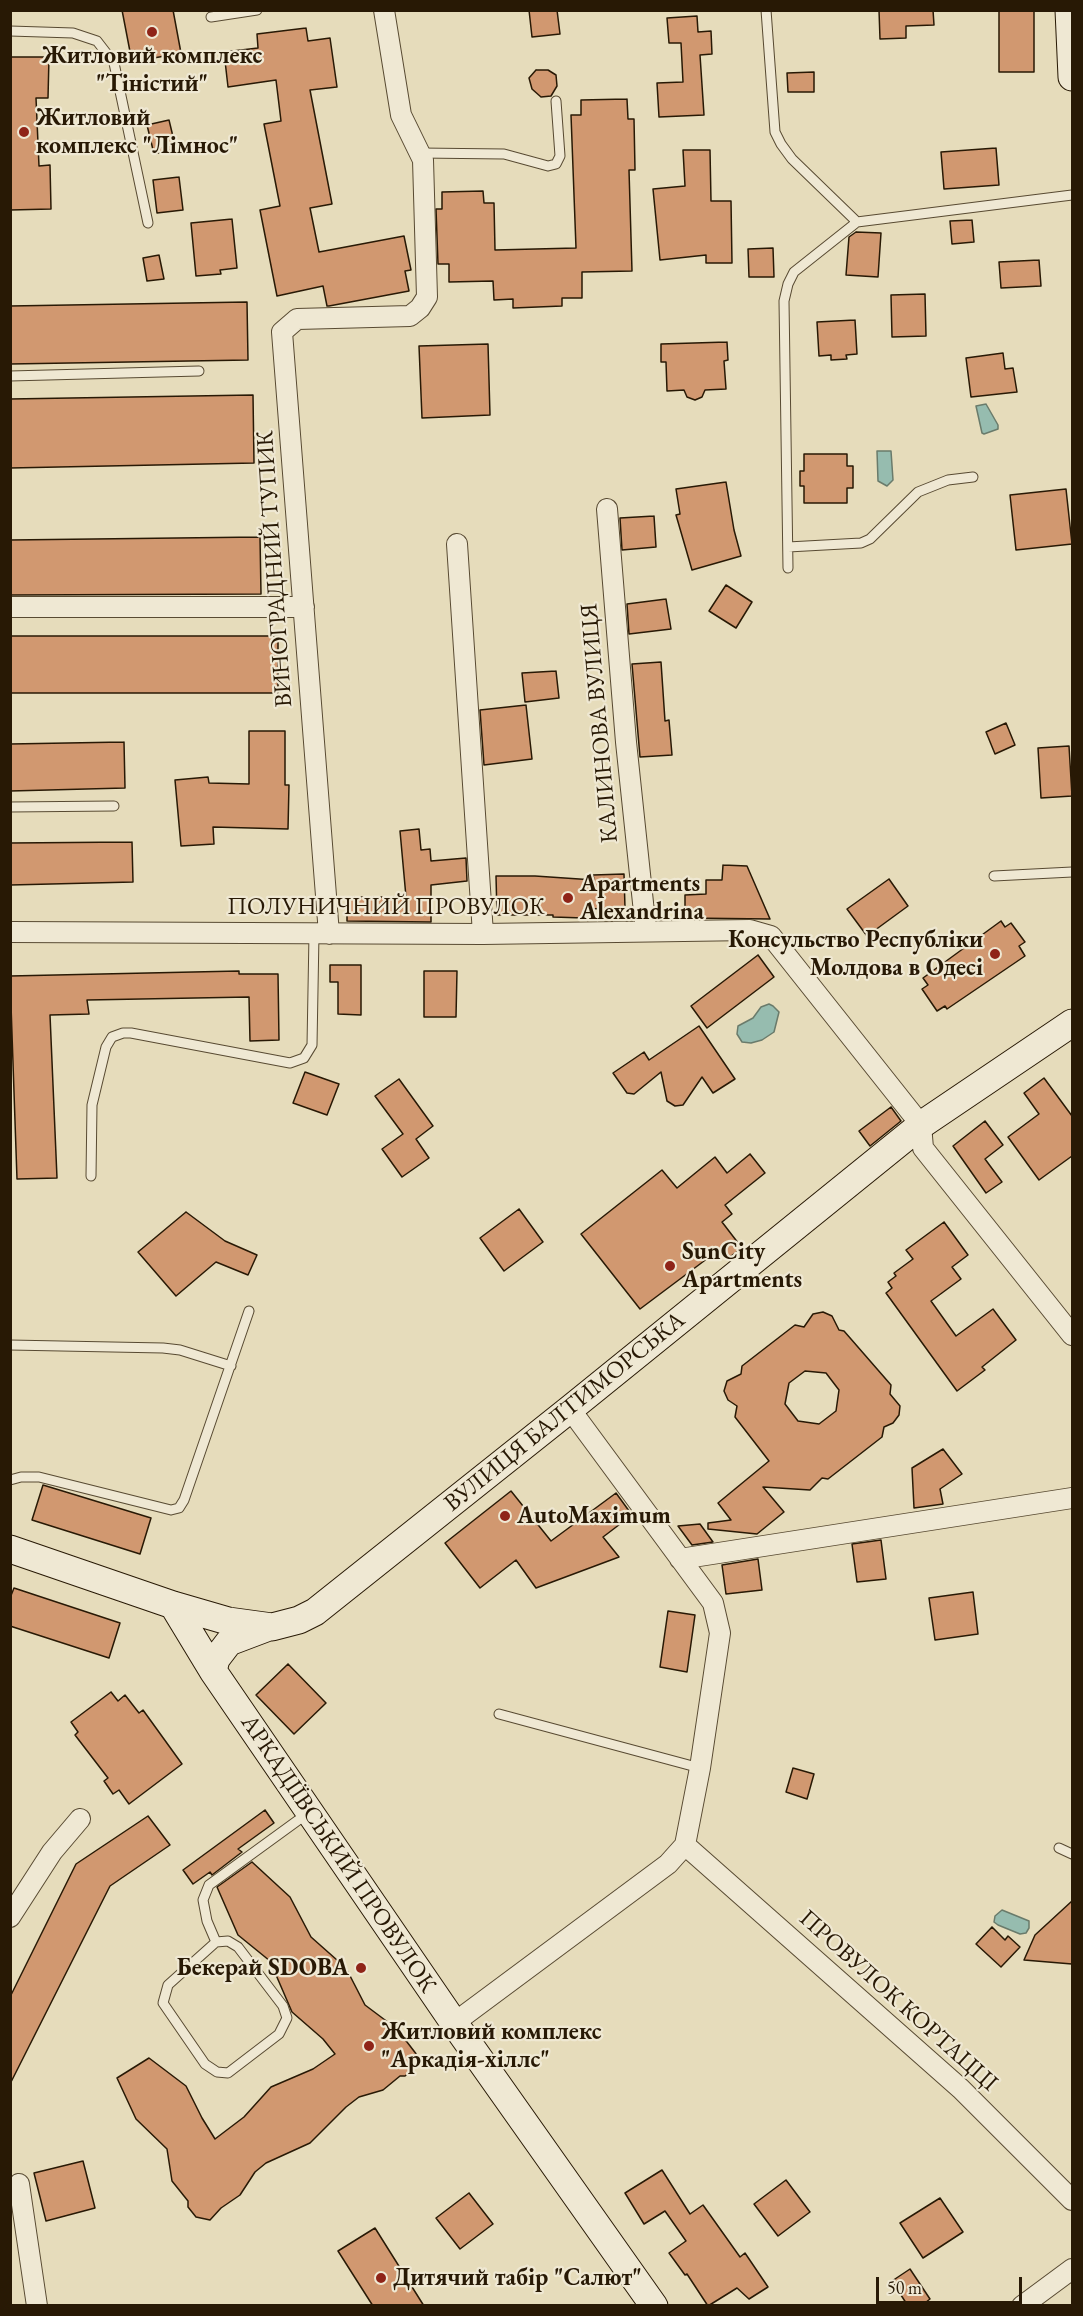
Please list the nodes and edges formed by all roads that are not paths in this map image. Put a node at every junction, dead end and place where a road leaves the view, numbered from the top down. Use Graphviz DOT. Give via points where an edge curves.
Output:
graph roads {
  1 [pos="257,10"];
  2 [pos="384,10"];
  3 [pos="766,10"];
  4 [pos="1071,13"];
  5 [pos="211,17"];
  6 [pos="10,31"];
  7 [pos="1072,48"];
  8 [pos="1072,77"];
  9 [pos="556,101"];
  10 [pos="420,153"];
  11 [pos="1072,195"];
  12 [pos="856,222"];
  13 [pos="148,224"];
  14 [pos="199,371"];
  15 [pos="10,376"];
  16 [pos="973,477"];
  17 [pos="607,509"];
  18 [pos="457,544"];
  19 [pos="788,547"];
  20 [pos="789,568"];
  21 [pos="10,607"];
  22 [pos="304,607"];
  23 [pos="10,807"];
  24 [pos="114,807"];
  25 [pos="1072,872"];
  26 [pos="994,876"];
  27 [pos="646,931"];
  28 [pos="10,932"];
  29 [pos="321,934"];
  30 [pos="483,934"];
  31 [pos="1072,1023"];
  32 [pos="921,1125"];
  33 [pos="92,1176"];
  34 [pos="249,1311"];
  35 [pos="1072,1335"];
  36 [pos="10,1345"];
  37 [pos="231,1366"];
  38 [pos="570,1409"];
  39 [pos="10,1480"];
  40 [pos="1072,1498"];
  41 [pos="10,1549"];
  42 [pos="680,1559"];
  43 [pos="173,1605"];
  44 [pos="272,1627"];
  45 [pos="213,1671"];
  46 [pos="500,1714"];
  47 [pos="700,1768"];
  48 [pos="310,1811"];
  49 [pos="80,1819"];
  50 [pos="685,1845"];
  51 [pos="1059,1848"];
  52 [pos="1072,1854"];
  53 [pos="10,1917"];
  54 [pos="216,1942"];
  55 [pos="454,2023"];
  56 [pos="19,2184"];
  57 [pos="1072,2200"];
  58 [pos="1072,2269"];
  59 [pos="37,2306"];
  60 [pos="654,2306"];
  61 [pos="1022,2306"];
  1 -- 5 [label="lane"];
  2 -- 10 [label="street" via="401,115"];
  3 -- 12 [label="lane" via="775,132 792,159"];
  4 -- 7 [label="main road"];
  6 -- 13 [label="lane" via="73,33 97,41 114,63"];
  7 -- 8 [label="main road"];
  9 -- 10 [label="lane" via="560,156 556,164 548,166 504,154"];
  10 -- 22 [label="street, ВИНОГРАДНИЙ ТУПИК" via="427,297 420,308 410,316 297,319 282,332"];
  11 -- 12 [label="lane"];
  12 -- 19 [label="lane" via="794,272 784,301"];
  14 -- 15 [label="lane"];
  16 -- 19 [label="lane" via="948,480 918,492 870,539 861,543"];
  17 -- 27 [label="street, КАЛИНОВА ВУЛИЦЯ"];
  18 -- 30 [label="street"];
  19 -- 20 [label="lane"];
  21 -- 22 [label="street"];
  22 -- 29 [label="street, ВИНОГРАДНИЙ ТУПИК"];
  23 -- 24 [label="lane"];
  25 -- 26 [label="lane"];
  27 -- 30 [label="street, ПОЛУНИЧНИЙ ПРОВУЛОК"];
  27 -- 32 [label="street, ПОЛУНИЧНИЙ ПРОВУЛОК" via="750,930 771,936"];
  28 -- 29 [label="street, ПОЛУНИЧНИЙ ПРОВУЛОК"];
  29 -- 30 [label="street, ПОЛУНИЧНИЙ ПРОВУЛОК"];
  29 -- 33 [label="lane" via="312,1045 304,1058 290,1063 131,1033 112,1037 106,1047 93,1105"];
  31 -- 32 [label="main road, ВУЛИЦЯ БАЛТИМОРСЬКА"];
  32 -- 35 [label="street" via="923,1148"];
  32 -- 38 [label="main road, ВУЛИЦЯ БАЛТИМОРСЬКА"];
  34 -- 37 [label="lane"];
  36 -- 37 [label="lane" via="163,1348"];
  37 -- 39 [label="lane" via="179,1508 171,1510 39,1477"];
  38 -- 42 [label="street"];
  38 -- 44 [label="main road, ВУЛИЦЯ БАЛТИМОРСЬКА" via="315,1612"];
  40 -- 42 [label="street"];
  41 -- 43 [label="main road, ВУЛИЦЯ БАЛТИМОРСЬКА"];
  42 -- 47 [label="street" via="713,1604 720,1633"];
  43 -- 44 [label="main road, ВУЛИЦЯ БАЛТИМОРСЬКА" via="228,1621"];
  43 -- 45 [label="main road, АРКАДІЇВСЬКИЙ ПРОВУЛОК"];
  44 -- 45 [label="main road" via="229,1642 216,1659"];
  45 -- 48 [label="main road, АРКАДІЇВСЬКИЙ ПРОВУЛОК"];
  46 -- 47 [label="lane"];
  47 -- 50 [label="street"];
  48 -- 54 [label="lane" via="209,1885 202,1900"];
  48 -- 55 [label="main road, АРКАДІЇВСЬКИЙ ПРОВУЛОК"];
  49 -- 53 [label="street" via="52,1852"];
  50 -- 55 [label="street" via="668,1864"];
  50 -- 57 [label="street, ПРОВУЛОК КОРТАЦЦІ" via="961,2089"];
  51 -- 52 [label="lane"];
  54 -- 54 [label="lane" via="168,1985 163,2003 205,2064 217,2072 228,2073 279,2034 286,2018 283,2006 238,1947 228,1941"];
  55 -- 60 [label="main road, АРКАДІЇВСЬКИЙ ПРОВУЛОК"];
  56 -- 59 [label="street"];
  58 -- 61 [label="street"];
}
